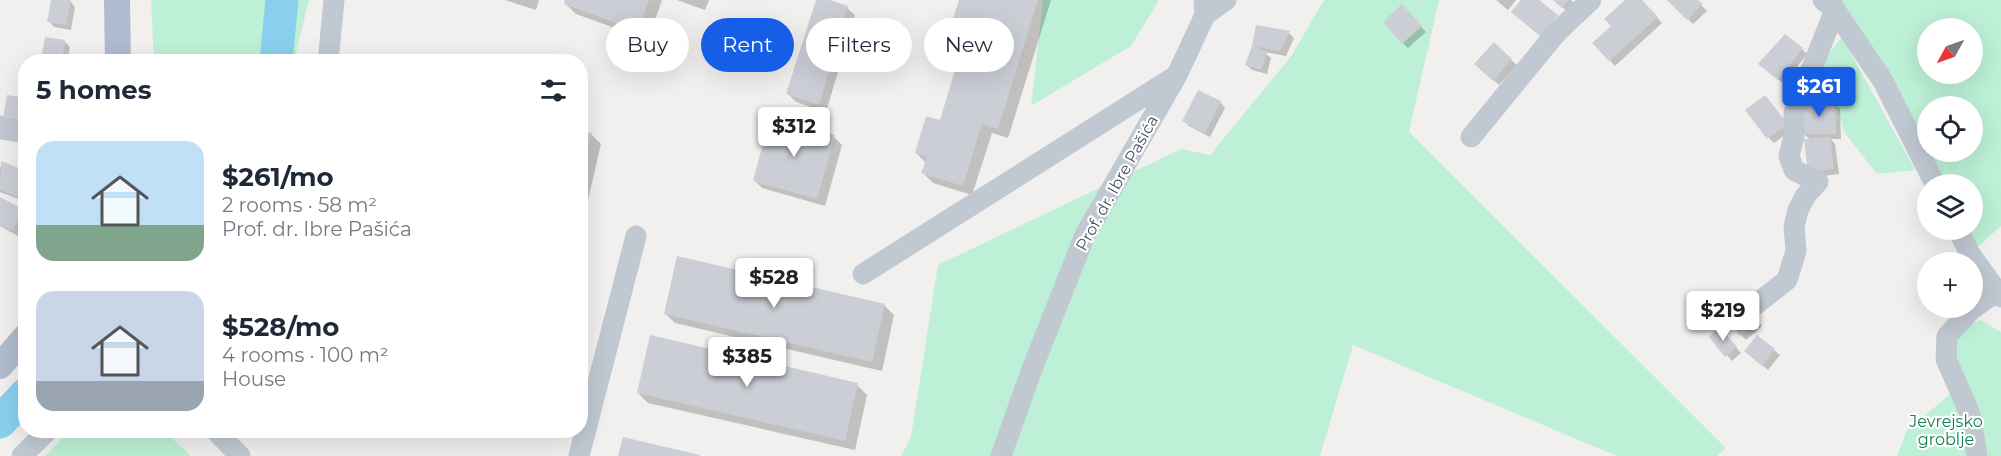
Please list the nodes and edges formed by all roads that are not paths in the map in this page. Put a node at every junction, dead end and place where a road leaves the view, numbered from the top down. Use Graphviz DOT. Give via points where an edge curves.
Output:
graph roads {
  1 [pos="117,0"];
  2 [pos="334,0"];
  3 [pos="1226,0"];
  4 [pos="1592,0"];
  5 [pos="1829,4"];
  6 [pos="1204,8"];
  7 [pos="118,54"];
  8 [pos="329,54"];
  9 [pos="1177,75"];
  10 [pos="0,126"];
  11 [pos="18,132"];
  12 [pos="1471,137"];
  13 [pos="1930,174"];
  14 [pos="636,236"];
  15 [pos="1963,240"];
  16 [pos="863,274"];
  17 [pos="1999,294"];
  18 [pos="1755,305"];
  19 [pos="18,345"];
  20 [pos="0,366"];
  21 [pos="588,421"];
  22 [pos="40,438"];
  23 [pos="223,438"];
  24 [pos="584,438"];
  25 [pos="22,456"];
  26 [pos="240,456"];
  27 [pos="579,456"];
  28 [pos="1001,456"];
  29 [pos="1977,456"];
  1 -- 7 [label="main road"];
  2 -- 8 [label="street"];
  3 -- 6 [label="street, Prof. dr. Ibre Pašića"];
  4 -- 12 [label="street" via="1557,32"];
  5 -- 13 [label="street" via="1883,81"];
  5 -- 18 [label="street" via="1794,113 1789,156 1794,170 1818,183 1798,210 1794,227 1796,251 1787,280"];
  6 -- 9 [label="street, Prof. dr. Ibre Pašića"];
  9 -- 16 [label="street"];
  9 -- 28 [label="street, Prof. dr. Ibre Pašića" via="1085,235"];
  10 -- 11 [label="street"];
  14 -- 21 [label="street"];
  15 -- 17 [label="street"];
  17 -- 29 [label="street" via="1971,310 1947,336 1946,358 1970,414"];
  19 -- 20 [label="main road"];
  22 -- 25 [label="street"];
  23 -- 26 [label="street"];
  24 -- 27 [label="street"];
}
